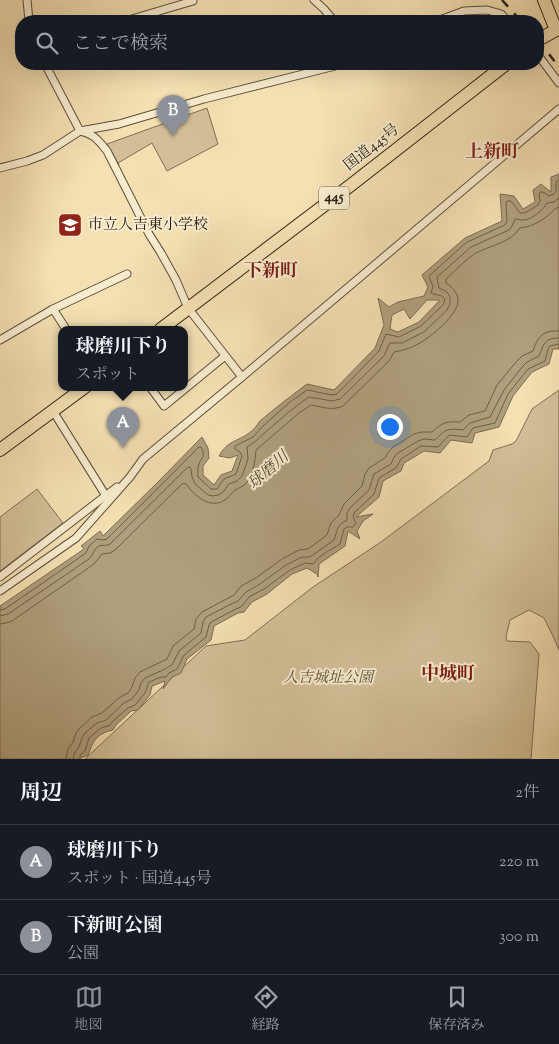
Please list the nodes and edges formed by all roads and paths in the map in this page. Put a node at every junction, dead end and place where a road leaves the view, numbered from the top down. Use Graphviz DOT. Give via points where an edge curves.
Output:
graph roads {
  1 [pos="27,0"];
  2 [pos="314,0"];
  3 [pos="544,0"];
  4 [pos="193,1"];
  5 [pos="28,15"];
  6 [pos="145,15"];
  7 [pos="329,15"];
  8 [pos="453,15"];
  9 [pos="502,15"];
  10 [pos="558,32"];
  11 [pos="544,38"];
  12 [pos="544,63"];
  13 [pos="48,70"];
  14 [pos="320,70"];
  15 [pos="498,70"];
  16 [pos="559,83"];
  17 [pos="559,108"];
  18 [pos="80,131"];
  19 [pos="0,168"];
  20 [pos="127,274"];
  21 [pos="188,308"];
  22 [pos="53,309"];
  23 [pos="64,326"];
  24 [pos="165,326"];
  25 [pos="0,340"];
  26 [pos="225,356"];
  27 [pos="242,377"];
  28 [pos="188,386"];
  29 [pos="80,391"];
  30 [pos="153,391"];
  31 [pos="182,391"];
  32 [pos="52,411"];
  33 [pos="0,450"];
  34 [pos="130,478"];
  35 [pos="106,496"];
  36 [pos="0,577"];
  37 [pos="0,591"];
  1 -- 5 [label="street"];
  2 -- 7 [label="street"];
  3 -- 10 [label="highway"];
  4 -- 6 [label="street"];
  8 -- 9 [label="street" via="486,10"];
  10 -- 11 [label="highway"];
  12 -- 16 [label="street"];
  13 -- 18 [label="street"];
  14 -- 18 [label="street" via="119,124"];
  15 -- 21 [label="highway, 国道445号 / 445"];
  17 -- 27 [label="street"];
  18 -- 19 [label="street" via="43,155"];
  18 -- 21 [label="street" via="90,133 107,151"];
  20 -- 22 [label="street"];
  21 -- 24 [label="highway, 国道445号 / 445"];
  21 -- 26 [label="street"];
  22 -- 23 [label="street"];
  22 -- 25 [label="street"];
  26 -- 27 [label="street"];
  26 -- 28 [label="street"];
  27 -- 34 [label="street" via="143,459"];
  29 -- 32 [label="highway"];
  30 -- 31 [label="street" via="164,406"];
  32 -- 33 [label="highway"];
  32 -- 35 [label="street"];
  34 -- 35 [label="street"];
  34 -- 37 [label="street" via="76,538"];
  35 -- 36 [label="street"];
}
